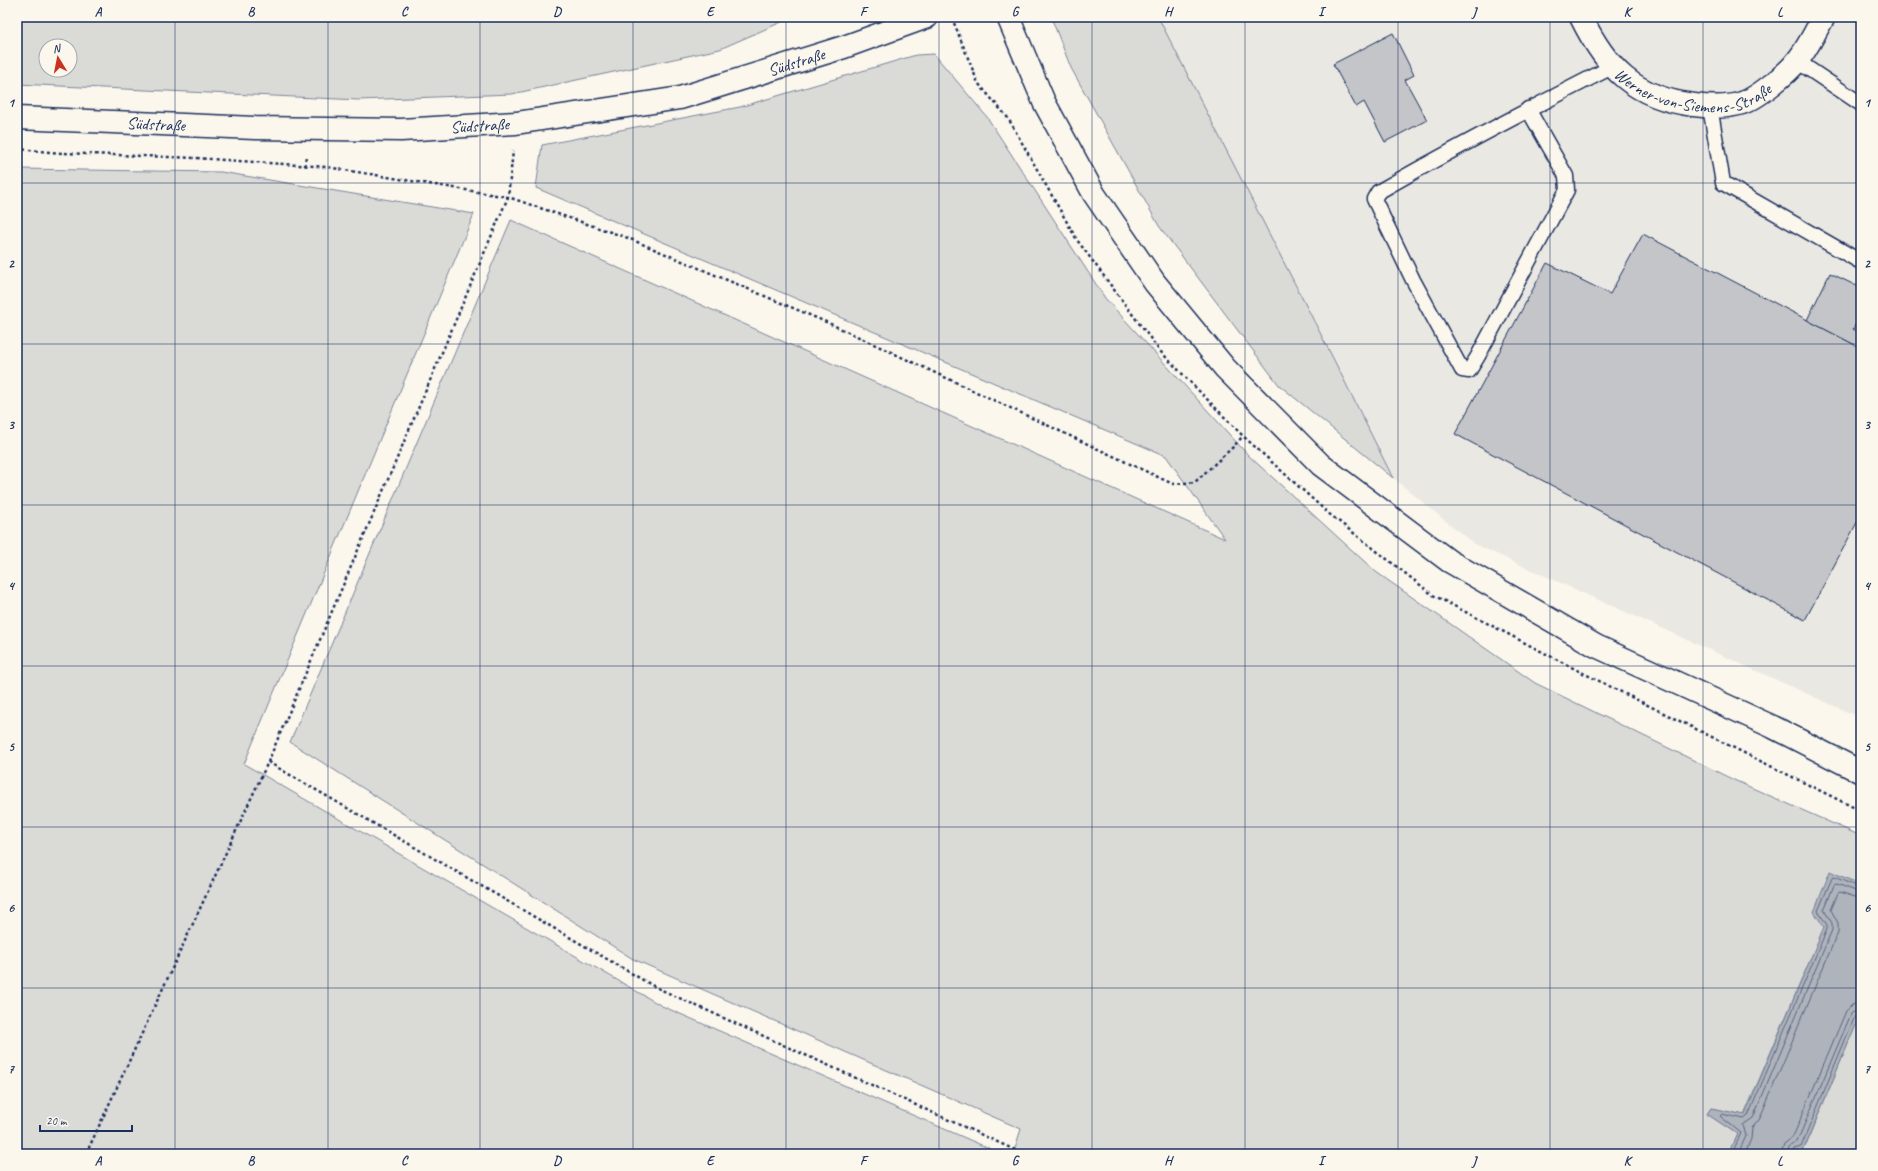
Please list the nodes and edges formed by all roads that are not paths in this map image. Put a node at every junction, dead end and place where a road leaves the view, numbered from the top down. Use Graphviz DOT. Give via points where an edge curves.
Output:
graph roads {
  1 [pos="927,17"];
  2 [pos="1008,17"];
  3 [pos="1581,17"];
  4 [pos="1824,17"];
  5 [pos="1797,61"];
  6 [pos="1612,67"];
  7 [pos="1861,104"];
  8 [pos="1710,107"];
  9 [pos="1528,109"];
  10 [pos="17,118"];
  11 [pos="1861,262"];
  12 [pos="1773,727"];
  13 [pos="1861,762"];
  14 [pos="1861,772"];
  1 -- 10 [label="main road, Südstraße" via="844,47 680,98 516,123 401,130 255,128"];
  2 -- 12 [label="main road" via="1044,102 1094,194 1155,283 1225,368 1321,465 1456,565 1596,646"];
  3 -- 6 [label="main road, Werner-von-Siemens-Straße" via="1594,43"];
  4 -- 5 [label="main road, Werner-von-Siemens-Straße"];
  5 -- 7 [label="lane"];
  5 -- 8 [label="main road, Werner-von-Siemens-Straße" via="1768,88 1742,103"];
  6 -- 8 [label="main road, Werner-von-Siemens-Straße" via="1638,88 1658,98"];
  6 -- 9 [label="lane"];
  8 -- 11 [label="lane" via="1723,183"];
  9 -- 9 [label="lane" via="1384,188 1374,198 1413,280 1462,370 1469,371 1478,356 1567,190 1566,176"];
  12 -- 13 [label="main road"];
  12 -- 14 [label="main road"];
}
